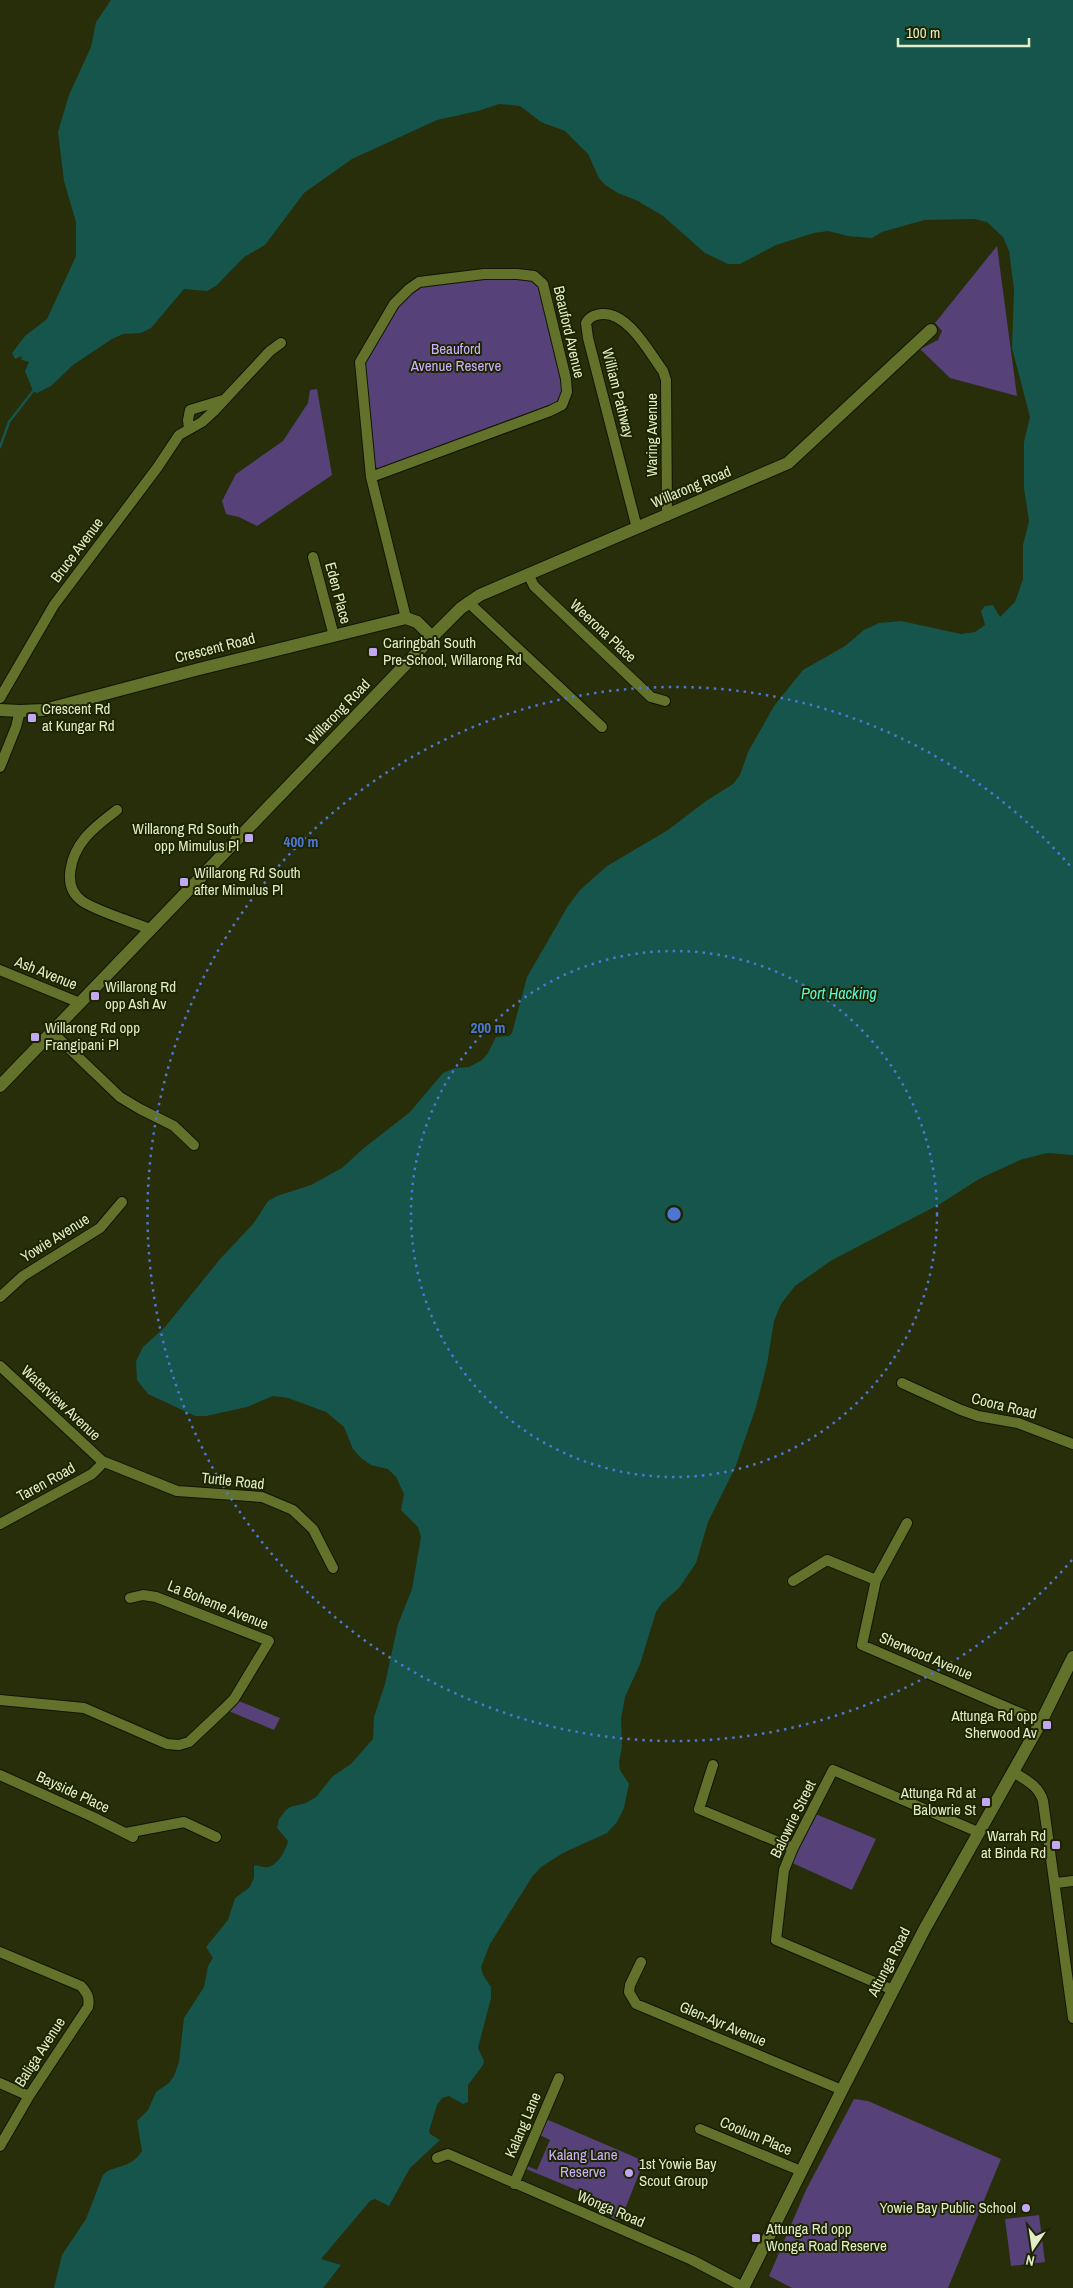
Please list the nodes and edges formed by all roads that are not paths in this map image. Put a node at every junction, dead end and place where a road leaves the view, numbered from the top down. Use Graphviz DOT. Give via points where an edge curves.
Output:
graph roads {
  1 [pos="586,323"];
  2 [pos="931,330"];
  3 [pos="281,343"];
  4 [pos="226,399"];
  5 [pos="189,428"];
  6 [pos="371,477"];
  7 [pos="667,516"];
  8 [pos="637,528"];
  9 [pos="314,557"];
  10 [pos="528,574"];
  11 [pos="468,602"];
  12 [pos="406,618"];
  13 [pos="334,636"];
  14 [pos="432,637"];
  15 [pos="0,698"];
  16 [pos="665,701"];
  17 [pos="0,710"];
  18 [pos="20,711"];
  19 [pos="602,727"];
  20 [pos="0,767"];
  21 [pos="117,810"];
  22 [pos="150,929"];
  23 [pos="0,970"];
  24 [pos="80,1003"];
  25 [pos="52,1032"];
  26 [pos="0,1086"];
  27 [pos="194,1145"];
  28 [pos="122,1202"];
  29 [pos="0,1297"];
  30 [pos="0,1366"];
  31 [pos="902,1382"];
  32 [pos="1073,1444"];
  33 [pos="102,1461"];
  34 [pos="907,1522"];
  35 [pos="0,1524"];
  36 [pos="333,1568"];
  37 [pos="876,1580"];
  38 [pos="793,1581"];
  39 [pos="130,1598"];
  40 [pos="1071,1664"];
  41 [pos="0,1700"];
  42 [pos="1041,1722"];
  43 [pos="713,1765"];
  44 [pos="1013,1772"];
  45 [pos="0,1775"];
  46 [pos="978,1832"];
  47 [pos="216,1837"];
  48 [pos="793,1848"];
  49 [pos="1073,1881"];
  50 [pos="1056,1884"];
  51 [pos="0,1952"];
  52 [pos="641,1962"];
  53 [pos="893,1990"];
  54 [pos="1073,2018"];
  55 [pos="559,2078"];
  56 [pos="0,2083"];
  57 [pos="842,2090"];
  58 [pos="30,2096"];
  59 [pos="700,2128"];
  60 [pos="0,2146"];
  61 [pos="437,2158"];
  62 [pos="801,2171"];
  63 [pos="514,2184"];
  64 [pos="744,2288"];
  1 -- 7 [label="street, Waring Avenue" via="597,315 607,314 622,319 663,371 668,390"];
  1 -- 8 [label="street, William Pathway"];
  2 -- 7 [label="street, Willarong Road" via="788,463"];
  3 -- 4 [label="street, Bruce Avenue"];
  4 -- 5 [label="street, Bruce Avenue" via="202,422"];
  4 -- 5 [label="street, Bruce Avenue" via="190,410"];
  5 -- 15 [label="street, Bruce Avenue" via="179,435 54,605"];
  6 -- 6 [label="street, Beauford Avenue" via="360,362 400,297 408,289 428,280 484,274 517,274 539,279 543,284 566,379 567,392 562,405"];
  6 -- 12 [label="street, Beauford Avenue"];
  7 -- 8 [label="street, Willarong Road"];
  8 -- 10 [label="street, Willarong Road"];
  9 -- 13 [label="street, Eden Place"];
  10 -- 11 [label="street, Willarong Road"];
  10 -- 16 [label="street, Weerona Place" via="534,586 584,635 651,696"];
  11 -- 14 [label="street, Willarong Road"];
  11 -- 19 [label="street"];
  12 -- 13 [label="street, Crescent Road"];
  12 -- 14 [label="street" via="417,622"];
  13 -- 18 [label="street, Crescent Road" via="44,710"];
  14 -- 22 [label="street, Willarong Road"];
  17 -- 18 [label="street, Crescent Road"];
  18 -- 20 [label="street"];
  21 -- 22 [label="street" via="83,840 71,867 70,882 83,901"];
  22 -- 24 [label="street, Willarong Road"];
  23 -- 24 [label="street, Ash Avenue"];
  24 -- 25 [label="street, Willarong Road"];
  25 -- 26 [label="street, Willarong Road"];
  25 -- 27 [label="street" via="120,1097 174,1126"];
  28 -- 29 [label="street, Yowie Avenue" via="100,1228 23,1276"];
  30 -- 33 [label="street, Waterview Avenue"];
  31 -- 32 [label="street, Coora Road" via="960,1410 1018,1424"];
  33 -- 35 [label="street, Taren Road" via="92,1474"];
  33 -- 36 [label="street, Turtle Road" via="177,1491 262,1497 277,1502 292,1510 313,1529"];
  34 -- 37 [label="street"];
  37 -- 38 [label="street" via="827,1560"];
  37 -- 42 [label="street, Sherwood Avenue" via="862,1645"];
  39 -- 41 [label="street, La Boheme Avenue" via="156,1597 269,1641 234,1698 189,1742 167,1744 75,1705"];
  40 -- 42 [label="street, Attunga Road"];
  42 -- 44 [label="street, Attunga Road"];
  43 -- 48 [label="street" via="699,1809"];
  44 -- 46 [label="street, Attunga Road"];
  44 -- 50 [label="street" via="1041,1794"];
  45 -- 47 [label="street, Bayside Place" via="129,1835 184,1822"];
  46 -- 48 [label="street, Balowrie Street" via="834,1770"];
  46 -- 53 [label="street, Attunga Road"];
  48 -- 53 [label="street, Balowrie Street" via="784,1870 776,1940"];
  49 -- 50 [label="street"];
  50 -- 54 [label="street"];
  51 -- 58 [label="street, Baliga Avenue" via="80,1986 90,2000"];
  52 -- 57 [label="street, Glen-Ayr Avenue" via="629,1992 636,2004"];
  53 -- 57 [label="street, Attunga Road"];
  55 -- 63 [label="street, Kalang Lane"];
  56 -- 58 [label="street"];
  57 -- 62 [label="street, Attunga Road"];
  58 -- 60 [label="street, Baliga Avenue"];
  59 -- 62 [label="street, Coolum Place"];
  61 -- 63 [label="street, Wonga Road" via="448,2154"];
  62 -- 64 [label="street, Attunga Road"];
  63 -- 64 [label="street, Wonga Road" via="692,2260"];
}
